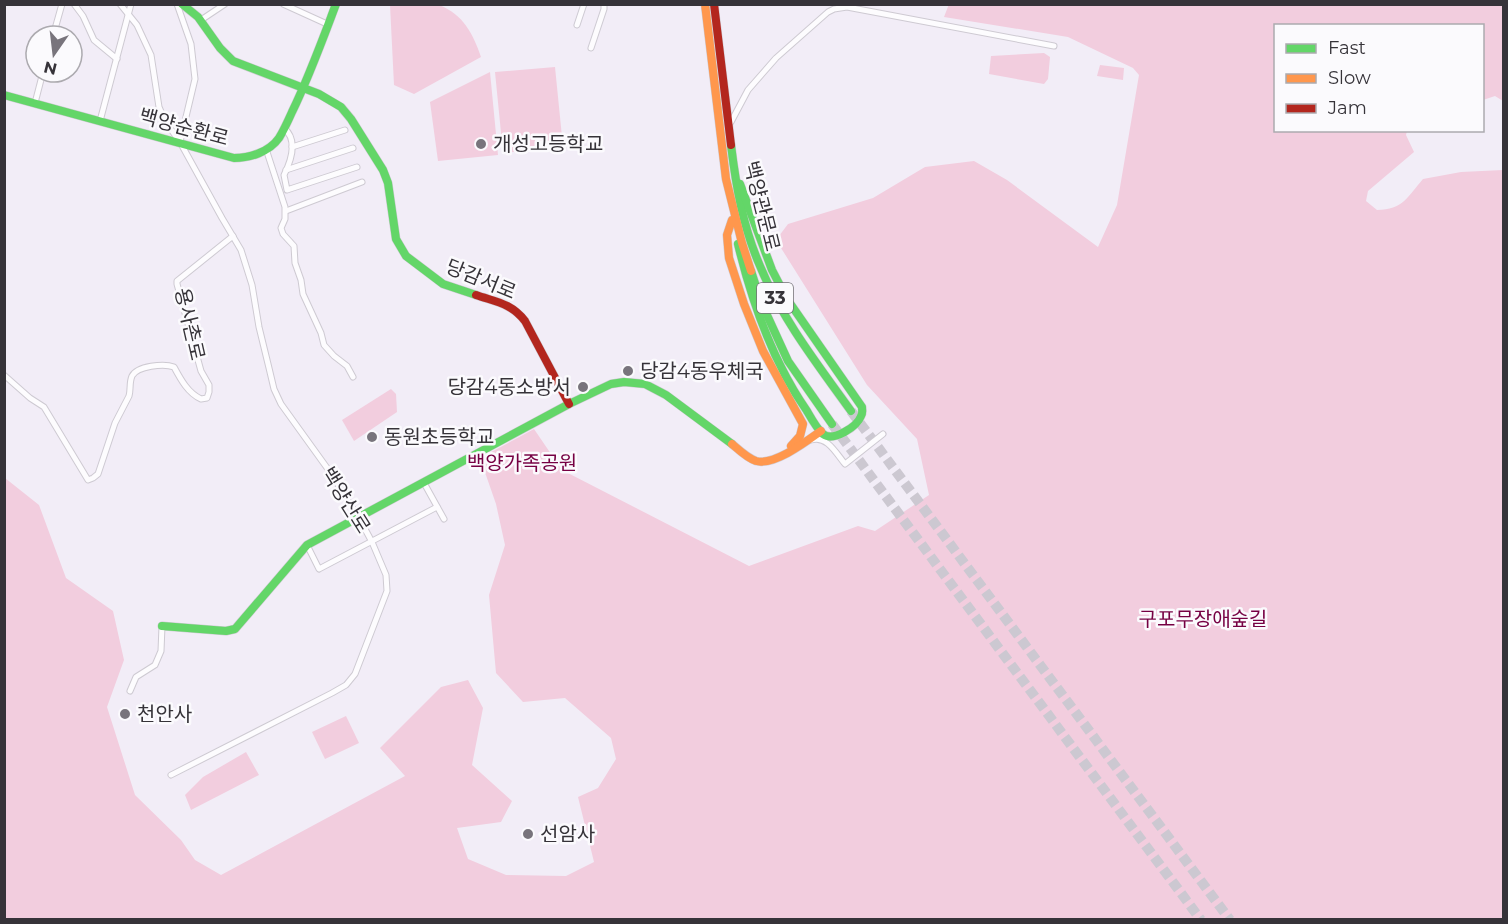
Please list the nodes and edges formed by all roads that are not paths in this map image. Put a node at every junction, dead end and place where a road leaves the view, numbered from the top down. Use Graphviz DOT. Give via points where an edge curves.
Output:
graph roads {
  1 [pos="62,4"];
  2 [pos="75,4"];
  3 [pos="120,4"];
  4 [pos="131,4"];
  5 [pos="179,4"];
  6 [pos="225,4"];
  7 [pos="283,4"];
  8 [pos="336,4"];
  9 [pos="584,4"];
  10 [pos="604,4"];
  11 [pos="705,4"];
  12 [pos="714,4"];
  13 [pos="128,15"];
  14 [pos="201,20"];
  15 [pos="56,24"];
  16 [pos="327,24"];
  17 [pos="577,25"];
  18 [pos="1054,46"];
  19 [pos="591,48"];
  20 [pos="117,59"];
  21 [pos="40,84"];
  22 [pos="304,88"];
  23 [pos="4,95"];
  24 [pos="35,103"];
  25 [pos="100,121"];
  26 [pos="729,126"];
  27 [pos="284,128"];
  28 [pos="345,130"];
  29 [pos="180,142"];
  30 [pos="292,147"];
  31 [pos="353,148"];
  32 [pos="266,149"];
  33 [pos="357,167"];
  34 [pos="734,168"];
  35 [pos="286,170"];
  36 [pos="726,179"];
  37 [pos="362,182"];
  38 [pos="285,211"];
  39 [pos="732,220"];
  40 [pos="233,236"];
  41 [pos="4,375"];
  42 [pos="353,377"];
  43 [pos="569,404"];
  44 [pos="851,411"];
  45 [pos="832,424"];
  46 [pos="821,431"];
  47 [pos="883,434"];
  48 [pos="806,441"];
  49 [pos="784,453"];
  50 [pos="424,483"];
  51 [pos="437,507"];
  52 [pos="359,518"];
  53 [pos="444,519"];
  54 [pos="372,542"];
  55 [pos="307,545"];
  56 [pos="162,626"];
  57 [pos="130,691"];
  58 [pos="171,775"];
  1 -- 15 [label="street"];
  2 -- 20 [label="street" via="94,40"];
  3 -- 13 [label="street, 백양산로"];
  4 -- 13 [label="street"];
  5 -- 14 [label="main road, 당감서로"];
  5 -- 29 [label="street" via="191,44 195,78"];
  6 -- 14 [label="street"];
  7 -- 16 [label="street"];
  8 -- 16 [label="main road"];
  9 -- 17 [label="street"];
  10 -- 19 [label="street"];
  11 -- 36 [label="main road, 백양관문로 / 33"];
  12 -- 26 [label="main road, 백양관문로 / 33"];
  13 -- 20 [label="street"];
  13 -- 29 [label="street, 백양산로" via="151,55 159,107"];
  14 -- 22 [label="main road, 당감서로" via="232,61"];
  16 -- 22 [label="main road"];
  18 -- 26 [label="street" via="847,7 834,9 757,79"];
  20 -- 25 [label="street"];
  21 -- 24 [label="street"];
  22 -- 27 [label="main road"];
  22 -- 43 [label="main road, 당감서로" via="341,107 379,161 386,177 396,239 406,256 443,284 517,311"];
  23 -- 24 [label="main road, 백양순환로"];
  24 -- 25 [label="main road, 백양순환로"];
  25 -- 29 [label="main road, 백양순환로"];
  26 -- 34 [label="main road, 백양관문로 / 33"];
  27 -- 30 [label="street"];
  27 -- 32 [label="main road"];
  28 -- 30 [label="street"];
  29 -- 32 [label="main road, 백양순환로" via="234,158"];
  29 -- 40 [label="street, 백양산로"];
  30 -- 35 [label="street"];
  31 -- 35 [label="street"];
  32 -- 38 [label="street"];
  33 -- 35 [label="street" via="287,190"];
  34 -- 44 [label="main road, 백양관문로 / 33" via="760,269 781,310"];
  34 -- 46 [label="main road" via="772,270 787,299 862,407 860,419 841,434 826,436"];
  36 -- 39 [label="main road, 백양관문로"];
  36 -- 45 [label="main road, 백양관문로 / 33" via="761,302 789,361"];
  37 -- 38 [label="street"];
  38 -- 42 [label="street" via="281,228 294,246 303,294 324,345"];
  39 -- 46 [label="main road, 백양관문로" via="764,330 799,400"];
  39 -- 49 [label="main road" via="729,258 744,304 763,351 803,424 800,436"];
  40 -- 41 [label="street, 용사촌로" via="177,281 201,371 210,386 207,398 192,393 174,367 139,369 133,374 129,396 93,478 88,480 44,407"];
  40 -- 52 [label="street, 백양산로" via="249,273 274,389"];
  43 -- 49 [label="main road" via="610,384 645,384 666,395 752,459 765,461"];
  43 -- 50 [label="main road"];
  46 -- 48 [label="main road"];
  47 -- 48 [label="street" via="845,464 825,440"];
  48 -- 49 [label="main road"];
  50 -- 51 [label="street"];
  50 -- 52 [label="main road"];
  51 -- 53 [label="street"];
  51 -- 54 [label="street"];
  52 -- 54 [label="street, 백양산로"];
  52 -- 55 [label="main road"];
  54 -- 55 [label="street" via="319,569"];
  54 -- 58 [label="street, 백양산로" via="386,575 387,591 355,674 346,685"];
  55 -- 56 [label="main road" via="235,629"];
  56 -- 57 [label="street" via="161,651 155,665 136,677"];
}
